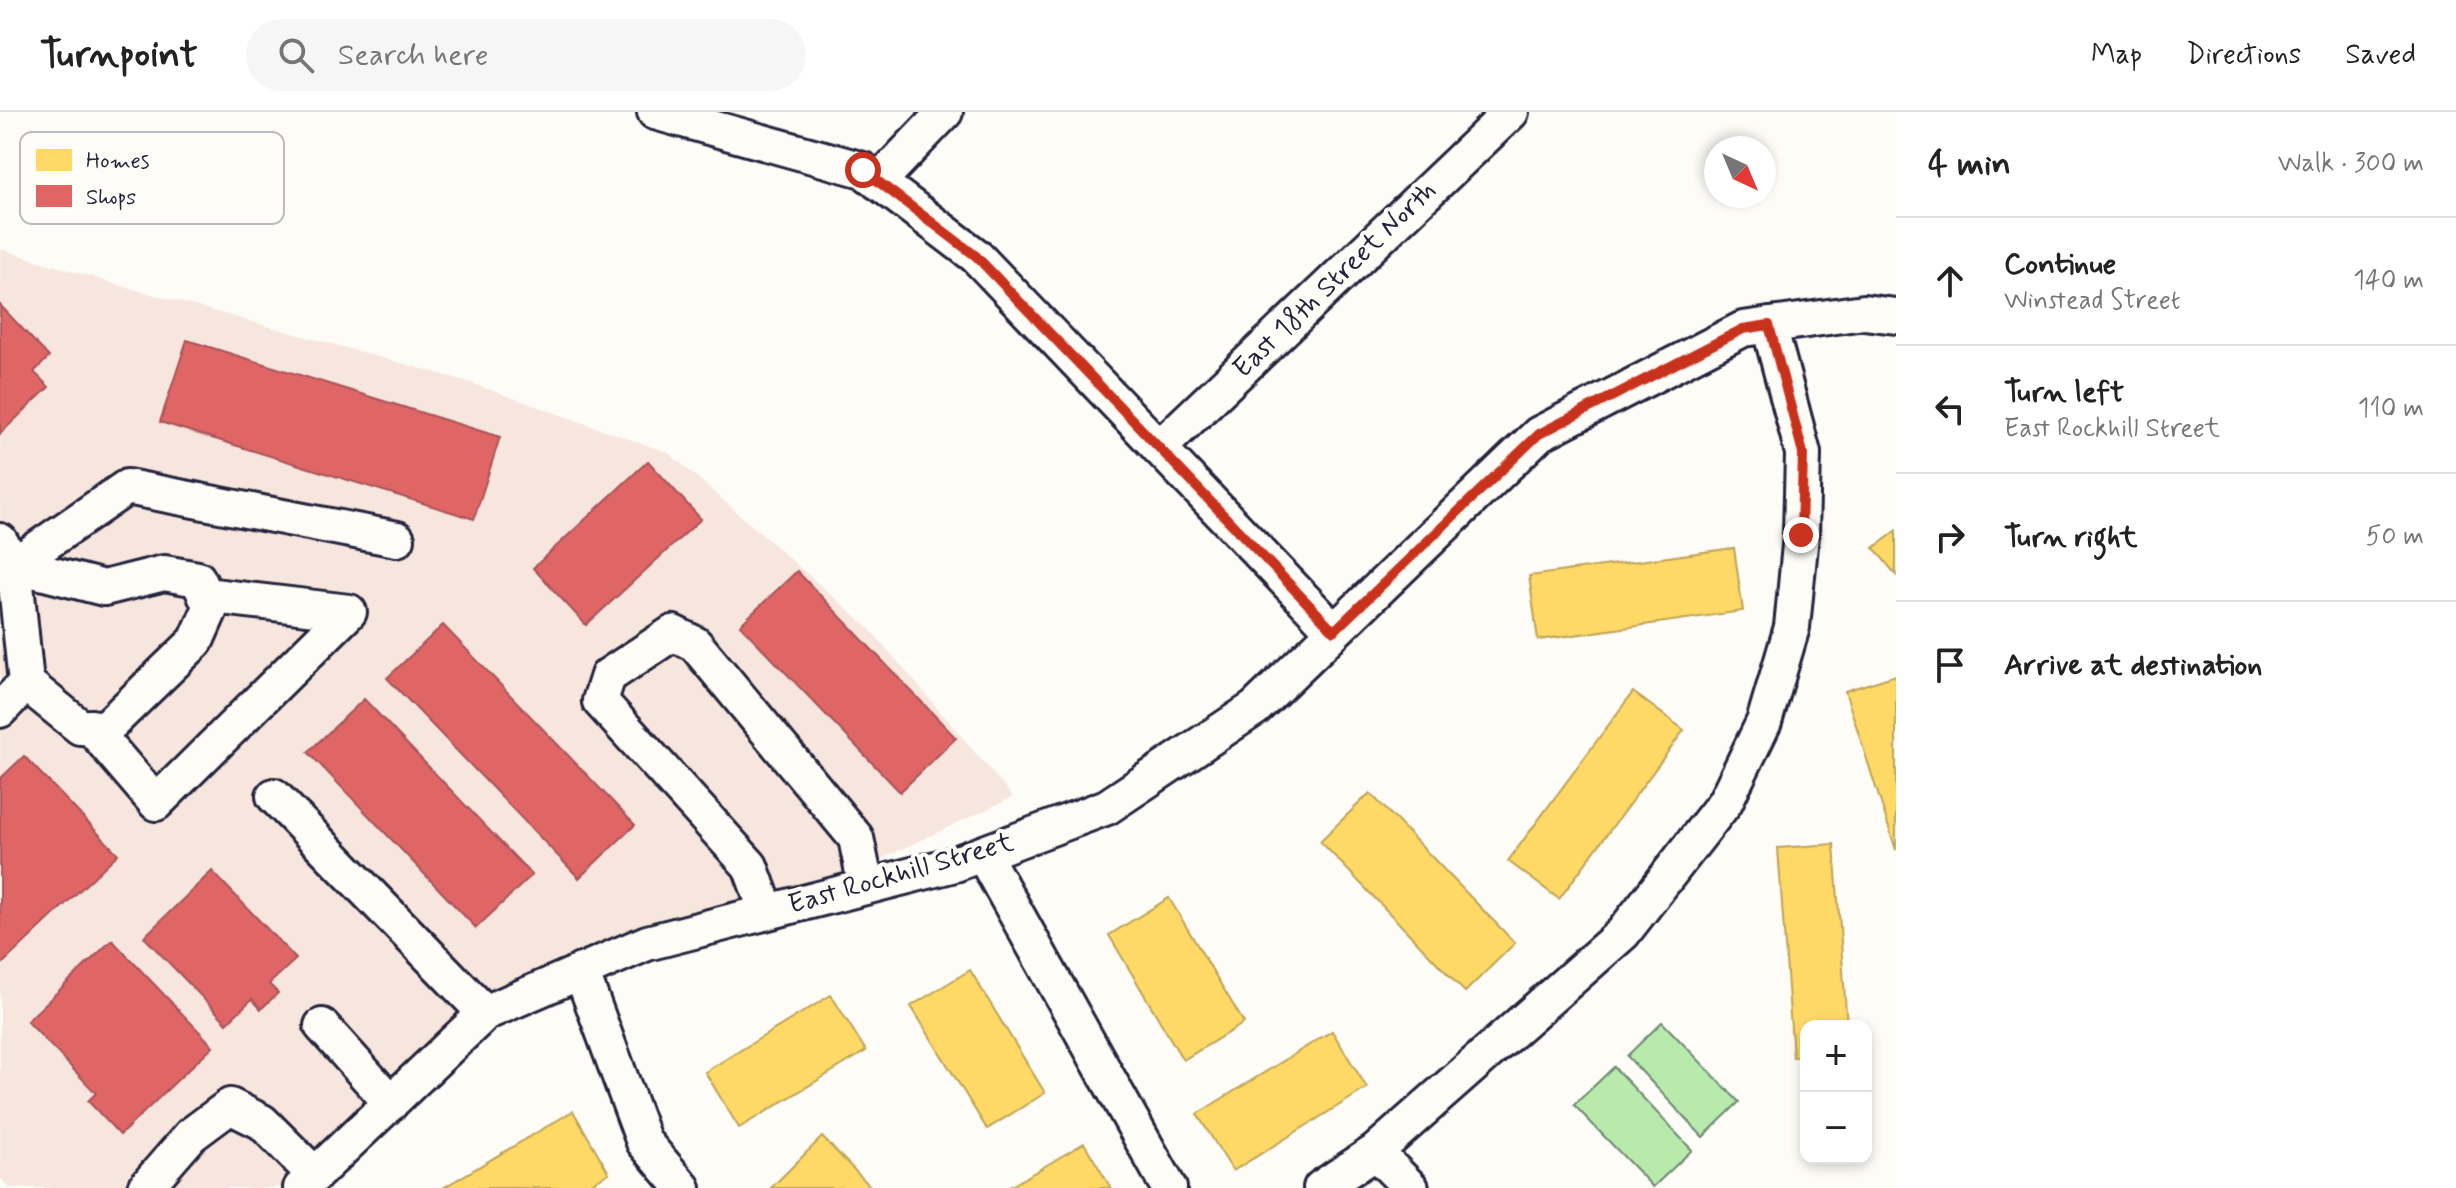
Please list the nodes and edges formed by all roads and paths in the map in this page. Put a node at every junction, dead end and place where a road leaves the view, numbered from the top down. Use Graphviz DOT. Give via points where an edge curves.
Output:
graph roads {
  1 [pos="655,112"];
  2 [pos="945,112"];
  3 [pos="1511,112"];
  4 [pos="878,182"];
  5 [pos="1896,316"];
  6 [pos="1769,325"];
  7 [pos="1159,448"];
  8 [pos="397,539"];
  9 [pos="5,561"];
  10 [pos="205,595"];
  11 [pos="1334,631"];
  12 [pos="26,683"];
  13 [pos="0,710"];
  14 [pos="91,727"];
  15 [pos="274,796"];
  16 [pos="983,854"];
  17 [pos="866,887"];
  18 [pos="767,912"];
  19 [pos="581,971"];
  20 [pos="485,1013"];
  21 [pos="322,1026"];
  22 [pos="391,1103"];
  23 [pos="1375,1152"];
  24 [pos="308,1181"];
  25 [pos="145,1188"];
  26 [pos="683,1188"];
  27 [pos="1169,1188"];
  28 [pos="1321,1188"];
  29 [pos="1411,1188"];
  1 -- 4 [label="street" via="863,170"];
  2 -- 4 [label="street"];
  3 -- 7 [label="street, East 18th Street North"];
  4 -- 7 [label="street" via="976,256"];
  5 -- 6 [label="street, East Rockhill Street" via="1864,312"];
  6 -- 11 [label="street, East Rockhill Street" via="1743,329 1539,434"];
  6 -- 23 [label="street" via="1803,453 1792,627 1764,722 1725,802 1623,933"];
  7 -- 11 [label="street"];
  8 -- 9 [label="street" via="127,487"];
  9 -- 10 [label="street" via="104,588 164,573 198,579"];
  9 -- 12 [label="street"];
  10 -- 14 [label="street" via="211,607 196,641 106,728"];
  10 -- 14 [label="street" via="349,612 156,803"];
  11 -- 16 [label="street, East Rockhill Street" via="1255,708 1107,807"];
  12 -- 13 [label="street"];
  12 -- 14 [label="street" via="80,727"];
  15 -- 20 [label="street"];
  16 -- 17 [label="street, East Rockhill Street"];
  16 -- 27 [label="street"];
  17 -- 18 [label="street, East Rockhill Street"];
  17 -- 18 [label="street" via="856,838 695,644 673,633 608,676 600,701 750,866"];
  18 -- 19 [label="street, East Rockhill Street" via="647,943"];
  19 -- 20 [label="street, East Rockhill Street"];
  19 -- 26 [label="street" via="644,1142"];
  20 -- 22 [label="street, East Rockhill Street"];
  21 -- 22 [label="street"];
  22 -- 24 [label="street, East Rockhill Street"];
  23 -- 28 [label="street"];
  23 -- 29 [label="street"];
  24 -- 25 [label="street" via="262,1122 230,1106 191,1135"];
}
